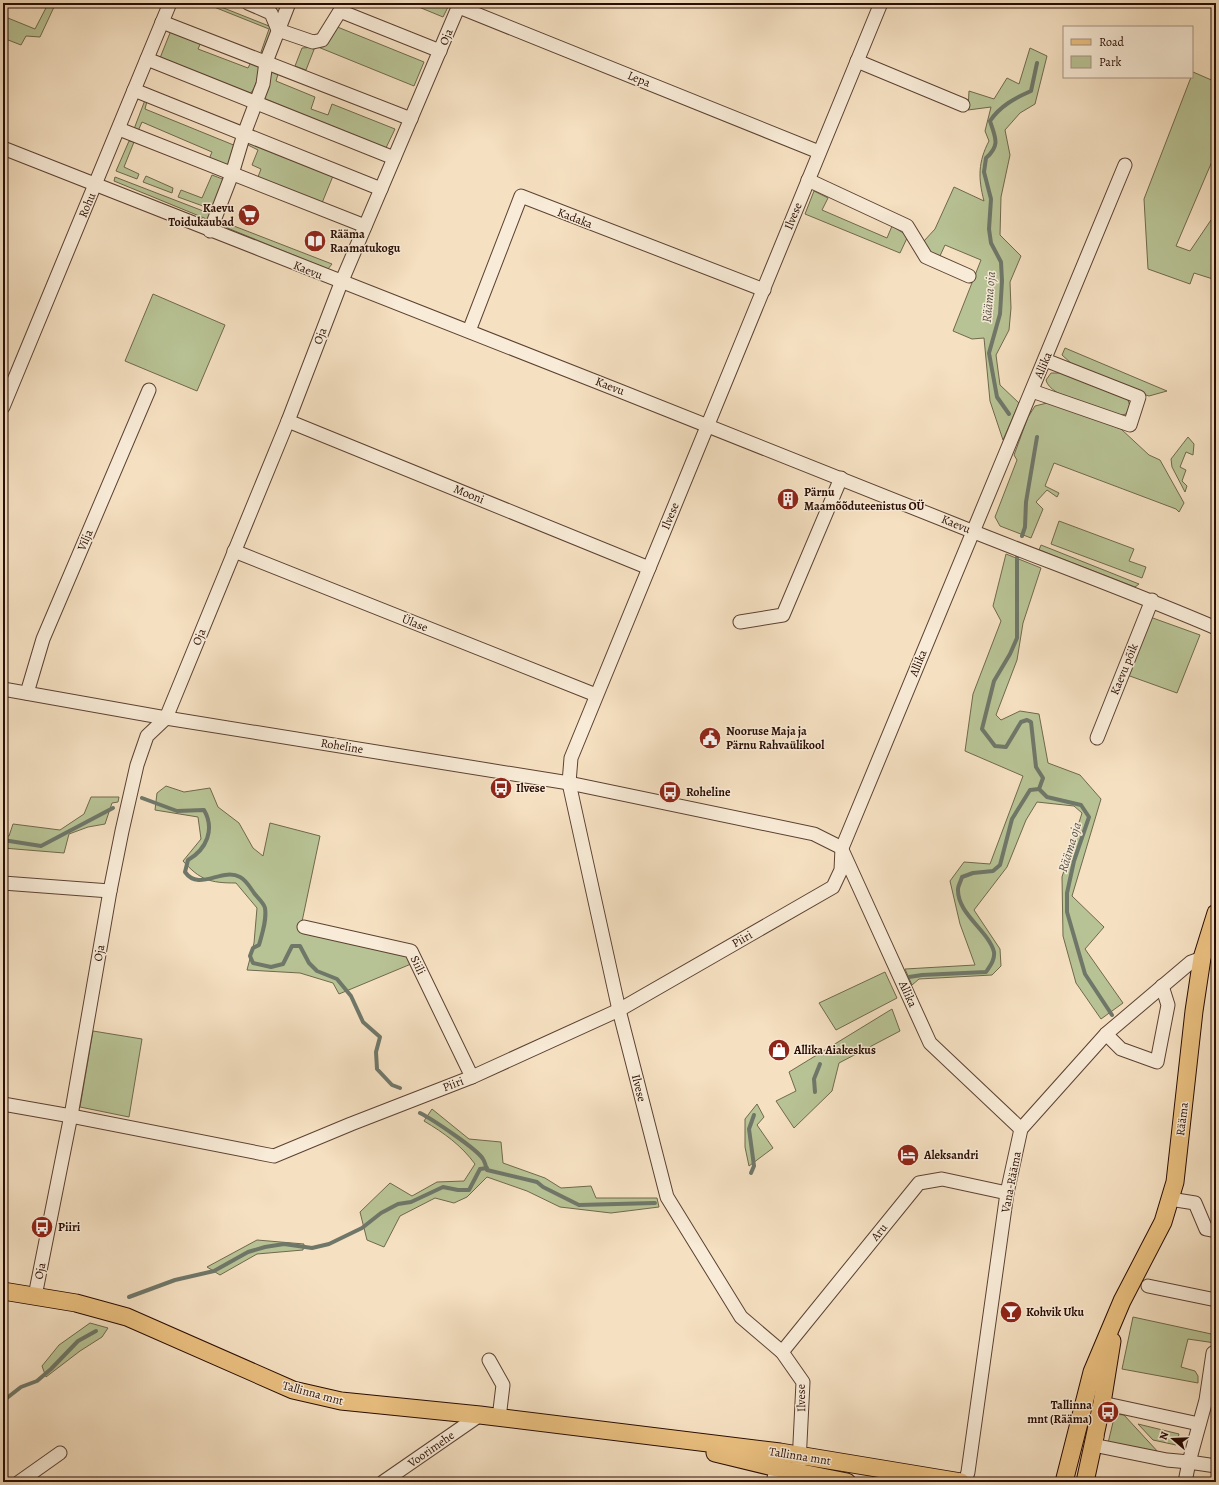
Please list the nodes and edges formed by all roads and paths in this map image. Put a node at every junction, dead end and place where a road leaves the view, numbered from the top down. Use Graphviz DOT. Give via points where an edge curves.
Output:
graph roads {
  1 [pos="170,3"];
  2 [pos="248,3"];
  3 [pos="289,3"];
  4 [pos="881,3"];
  5 [pos="460,5"];
  6 [pos="162,22"];
  7 [pos="278,30"];
  8 [pos="440,51"];
  9 [pos="147,59"];
  10 [pos="857,61"];
  11 [pos="266,62"];
  12 [pos="134,90"];
  13 [pos="256,103"];
  14 [pos="963,105"];
  15 [pos="410,120"];
  16 [pos="119,129"];
  17 [pos="244,134"];
  18 [pos="3,148"];
  19 [pos="819,152"];
  20 [pos="394,158"];
  21 [pos="1125,165"];
  22 [pos="232,174"];
  23 [pos="808,180"];
  24 [pos="95,185"];
  25 [pos="381,189"];
  26 [pos="365,226"];
  27 [pos="210,231"];
  28 [pos="968,276"];
  29 [pos="341,283"];
  30 [pos="764,290"];
  31 [pos="469,331"];
  32 [pos="1045,360"];
  33 [pos="149,390"];
  34 [pos="1032,391"];
  35 [pos="3,407"];
  36 [pos="288,421"];
  37 [pos="708,424"];
  38 [pos="841,478"];
  39 [pos="973,531"];
  40 [pos="234,551"];
  41 [pos="649,568"];
  42 [pos="1152,600"];
  43 [pos="740,622"];
  44 [pos="1216,628"];
  45 [pos="3,689"];
  46 [pos="27,693"];
  47 [pos="596,695"];
  48 [pos="166,718"];
  49 [pos="1097,738"];
  50 [pos="569,783"];
  51 [pos="842,848"];
  52 [pos="3,883"];
  53 [pos="110,891"];
  54 [pos="1216,913"];
  55 [pos="304,927"];
  56 [pos="1202,958"];
  57 [pos="1162,986"];
  58 [pos="619,1010"];
  59 [pos="1106,1034"];
  60 [pos="472,1077"];
  61 [pos="3,1104"];
  62 [pos="71,1116"];
  63 [pos="1021,1130"];
  64 [pos="1007,1193"];
  65 [pos="1170,1200"];
  66 [pos="1216,1231"];
  67 [pos="1148,1286"];
  68 [pos="3,1290"];
  69 [pos="35,1296"];
  70 [pos="1216,1300"];
  71 [pos="1116,1316"];
  72 [pos="782,1352"];
  73 [pos="1213,1354"];
  74 [pos="489,1360"];
  75 [pos="1102,1403"];
  76 [pos="480,1416"];
  77 [pos="499,1418"];
  78 [pos="1199,1424"];
  79 [pos="1093,1445"];
  80 [pos="60,1453"];
  81 [pos="800,1455"];
  82 [pos="1189,1462"];
  83 [pos="1216,1466"];
  84 [pos="777,1467"];
  85 [pos="799,1472"];
  86 [pos="19,1482"];
  87 [pos="383,1482"];
  88 [pos="842,1482"];
  89 [pos="961,1482"];
  90 [pos="965,1482"];
  91 [pos="1064,1482"];
  92 [pos="1085,1482"];
  93 [pos="1185,1482"];
  1 -- 6 [label="street, Rohu"];
  2 -- 7 [label="street" via="271,13"];
  3 -- 7 [label="street"];
  4 -- 10 [label="street, Ilvese"];
  5 -- 8 [label="street, Oja"];
  5 -- 19 [label="street, Lepa"];
  6 -- 9 [label="street, Rohu"];
  6 -- 11 [label="street"];
  7 -- 8 [label="street" via="313,42 322,40 340,11"];
  7 -- 11 [label="street"];
  8 -- 15 [label="street, Oja"];
  9 -- 12 [label="street, Rohu"];
  9 -- 13 [label="street"];
  10 -- 14 [label="street"];
  10 -- 19 [label="street, Ilvese"];
  11 -- 13 [label="street" via="263,84"];
  11 -- 15 [label="street"];
  12 -- 16 [label="street, Rohu"];
  12 -- 17 [label="street"];
  13 -- 17 [label="street"];
  13 -- 20 [label="street"];
  15 -- 20 [label="street, Oja"];
  16 -- 22 [label="street"];
  16 -- 24 [label="street, Rohu"];
  17 -- 22 [label="street"];
  17 -- 25 [label="street"];
  18 -- 24 [label="street, Kaevu"];
  19 -- 23 [label="street, Ilvese"];
  20 -- 25 [label="street, Oja"];
  21 -- 32 [label="street, Allika"];
  22 -- 26 [label="street"];
  22 -- 27 [label="street"];
  23 -- 28 [label="street" via="907,226 926,257"];
  23 -- 30 [label="street, Ilvese"];
  24 -- 27 [label="street, Kaevu"];
  24 -- 35 [label="street, Rohu"];
  25 -- 26 [label="street, Oja"];
  26 -- 29 [label="street, Oja"];
  27 -- 29 [label="street, Kaevu"];
  29 -- 31 [label="street, Kaevu"];
  29 -- 36 [label="street, Oja"];
  30 -- 31 [label="street, Kadaka" via="521,196"];
  30 -- 37 [label="street, Ilvese"];
  31 -- 37 [label="street, Kaevu"];
  32 -- 34 [label="street, Allika"];
  32 -- 34 [label="street" via="1139,398 1130,425"];
  33 -- 46 [label="street, Vilja" via="43,639"];
  34 -- 39 [label="street, Allika"];
  36 -- 40 [label="street, Oja"];
  36 -- 41 [label="street, Mooni"];
  37 -- 38 [label="street, Kaevu"];
  37 -- 41 [label="street, Ilvese"];
  38 -- 39 [label="street, Kaevu"];
  38 -- 43 [label="street" via="783,615"];
  39 -- 42 [label="street, Kaevu"];
  39 -- 51 [label="street, Allika"];
  40 -- 47 [label="street, Ülase"];
  40 -- 48 [label="street, Oja"];
  41 -- 47 [label="street, Ilvese"];
  42 -- 44 [label="street, Kaevu"];
  42 -- 49 [label="street, Kaevu põik"];
  45 -- 46 [label="street, Roheline"];
  46 -- 48 [label="street, Roheline"];
  47 -- 50 [label="street, Ilvese" via="571,758"];
  48 -- 50 [label="street, Roheline"];
  48 -- 53 [label="street, Oja" via="147,736 137,765"];
  50 -- 51 [label="street, Roheline" via="814,834"];
  50 -- 58 [label="street, Ilvese"];
  51 -- 58 [label="street, Piiri" via="841,870 833,887"];
  51 -- 63 [label="street, Allika" via="930,1043"];
  52 -- 53 [label="street"];
  53 -- 62 [label="street, Oja"];
  54 -- 56 [label="main road, Rääma"];
  55 -- 60 [label="street, Siili" via="411,951"];
  56 -- 57 [label="street, Vana-Rääma" via="1191,962"];
  56 -- 65 [label="main road, Rääma" via="1175,1182"];
  57 -- 59 [label="street, Vana-Rääma"];
  57 -- 59 [label="street" via="1168,1005 1157,1062 1121,1049"];
  58 -- 60 [label="street, Piiri"];
  58 -- 72 [label="street, Ilvese" via="666,1197 741,1318"];
  59 -- 63 [label="street, Vana-Rääma"];
  60 -- 62 [label="street, Piiri" via="274,1156"];
  61 -- 62 [label="street, Piiri"];
  62 -- 69 [label="street, Oja"];
  63 -- 64 [label="street, Vana-Rääma"];
  64 -- 72 [label="street, Aru" via="942,1179 919,1183"];
  64 -- 90 [label="street, Vana-Rääma"];
  65 -- 66 [label="street" via="1196,1198 1206,1229"];
  65 -- 71 [label="main road, Rääma" via="1163,1222"];
  67 -- 70 [label="street"];
  68 -- 69 [label="main road, Tallinna mnt"];
  69 -- 76 [label="main road, Tallinna mnt" via="76,1303 127,1318 293,1390 341,1401"];
  71 -- 75 [label="main road, Rääma"];
  71 -- 91 [label="main road, Rääma" via="1092,1372"];
  72 -- 81 [label="street, Ilvese" via="803,1382"];
  73 -- 78 [label="street" via="1206,1400"];
  74 -- 77 [label="street" via="503,1386"];
  75 -- 78 [label="street"];
  75 -- 79 [label="main road, Rääma"];
  76 -- 77 [label="main road, Tallinna mnt"];
  76 -- 87 [label="street, Voorimehe"];
  77 -- 84 [label="main road, Tallinna mnt" via="638,1434"];
  78 -- 82 [label="street"];
  79 -- 82 [label="street"];
  79 -- 92 [label="main road, Rääma"];
  80 -- 86 [label="street"];
  81 -- 84 [label="main road, Tallinna mnt"];
  81 -- 85 [label="street, Ilvese"];
  81 -- 89 [label="main road, Tallinna mnt"];
  82 -- 83 [label="street"];
  82 -- 93 [label="street"];
  84 -- 85 [label="main road, Tallinna mnt"];
  85 -- 88 [label="main road, Tallinna mnt"];
}
